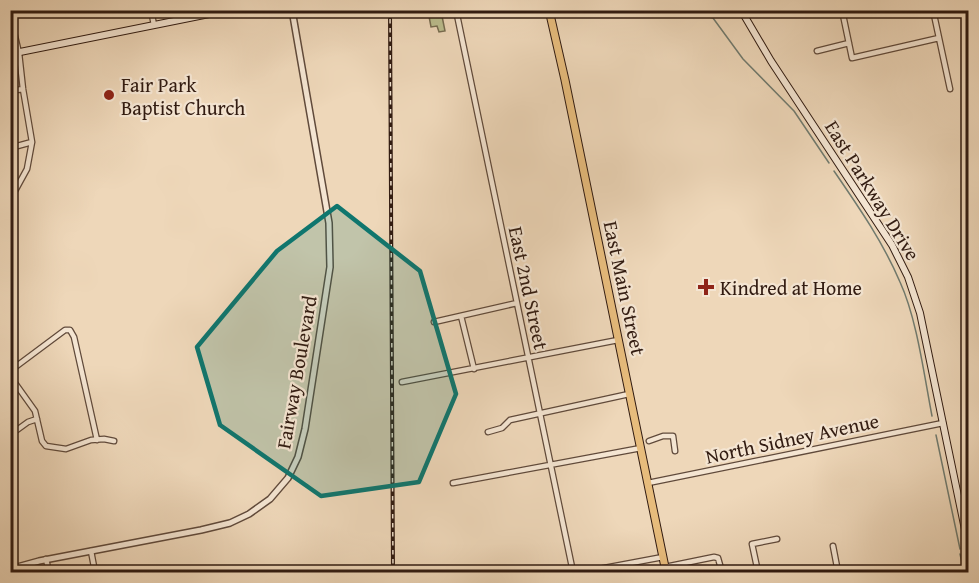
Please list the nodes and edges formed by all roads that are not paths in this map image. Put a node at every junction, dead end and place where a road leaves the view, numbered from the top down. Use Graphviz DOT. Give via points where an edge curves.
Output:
graph roads {
  1 [pos="151,10"];
  2 [pos="292,10"];
  3 [pos="456,10"];
  4 [pos="549,10"];
  5 [pos="741,10"];
  6 [pos="842,10"];
  7 [pos="933,10"];
  8 [pos="224,11"];
  9 [pos="10,15"];
  10 [pos="154,25"];
  11 [pos="939,38"];
  12 [pos="849,43"];
  13 [pos="817,51"];
  14 [pos="19,53"];
  15 [pos="10,54"];
  16 [pos="22,89"];
  17 [pos="950,89"];
  18 [pos="10,91"];
  19 [pos="32,142"];
  20 [pos="10,148"];
  21 [pos="10,200"];
  22 [pos="517,303"];
  23 [pos="461,316"];
  24 [pos="434,322"];
  25 [pos="618,340"];
  26 [pos="528,357"];
  27 [pos="474,369"];
  28 [pos="10,371"];
  29 [pos="10,376"];
  30 [pos="402,382"];
  31 [pos="629,394"];
  32 [pos="540,412"];
  33 [pos="37,419"];
  34 [pos="943,423"];
  35 [pos="488,432"];
  36 [pos="10,435"];
  37 [pos="97,440"];
  38 [pos="114,441"];
  39 [pos="649,441"];
  40 [pos="640,448"];
  41 [pos="675,451"];
  42 [pos="550,466"];
  43 [pos="453,483"];
  44 [pos="648,483"];
  45 [pos="777,539"];
  46 [pos="969,544"];
  47 [pos="833,546"];
  48 [pos="91,551"];
  49 [pos="663,557"];
  50 [pos="46,559"];
  51 [pos="10,569"];
  52 [pos="665,570"];
  53 [pos="50,573"];
  54 [pos="95,573"];
  55 [pos="573,573"];
  56 [pos="583,573"];
  57 [pos="722,573"];
  58 [pos="758,573"];
  59 [pos="838,573"];
  1 -- 10 [label="street"];
  2 -- 48 [label="street, Fairway Boulevard" via="329,223 330,267 298,457 288,478 270,499 230,523"];
  3 -- 22 [label="street, East 2nd Street"];
  4 -- 25 [label="main road, East Main Street"];
  5 -- 34 [label="main road, East Parkway Drive" via="901,261 920,313"];
  6 -- 12 [label="street"];
  7 -- 11 [label="street"];
  8 -- 10 [label="main road"];
  9 -- 14 [label="street"];
  10 -- 14 [label="main road"];
  11 -- 12 [label="street" via="852,58"];
  11 -- 17 [label="street"];
  12 -- 13 [label="street"];
  14 -- 15 [label="main road"];
  14 -- 16 [label="street"];
  16 -- 18 [label="street"];
  16 -- 19 [label="street"];
  19 -- 20 [label="street"];
  19 -- 21 [label="street" via="27,169"];
  22 -- 23 [label="street"];
  22 -- 26 [label="street, East 2nd Street"];
  23 -- 24 [label="street"];
  23 -- 27 [label="street"];
  25 -- 26 [label="street"];
  25 -- 31 [label="main road, East Main Street"];
  26 -- 27 [label="street"];
  26 -- 32 [label="street, East 2nd Street"];
  27 -- 30 [label="street"];
  28 -- 37 [label="street" via="67,328 72,331"];
  29 -- 33 [label="street"];
  31 -- 32 [label="street"];
  31 -- 40 [label="main road, East Main Street"];
  32 -- 35 [label="street" via="510,420 502,428"];
  32 -- 42 [label="street, East 2nd Street"];
  33 -- 36 [label="street"];
  33 -- 37 [label="street" via="46,446 66,448"];
  34 -- 44 [label="street, North Sidney Avenue"];
  34 -- 46 [label="main road, East Parkway Drive"];
  37 -- 38 [label="street"];
  39 -- 41 [label="street" via="673,436"];
  40 -- 42 [label="street"];
  40 -- 44 [label="main road, East Main Street"];
  42 -- 43 [label="street"];
  42 -- 55 [label="street, East 2nd Street"];
  44 -- 49 [label="main road, East Main Street"];
  45 -- 58 [label="street" via="752,544"];
  47 -- 59 [label="street"];
  48 -- 50 [label="street, Fairway Boulevard"];
  48 -- 54 [label="street"];
  49 -- 52 [label="main road, East Main Street"];
  49 -- 56 [label="street"];
  50 -- 51 [label="street, Fairway Boulevard"];
  50 -- 53 [label="street"];
  52 -- 57 [label="street" via="714,557 718,558"];
}
